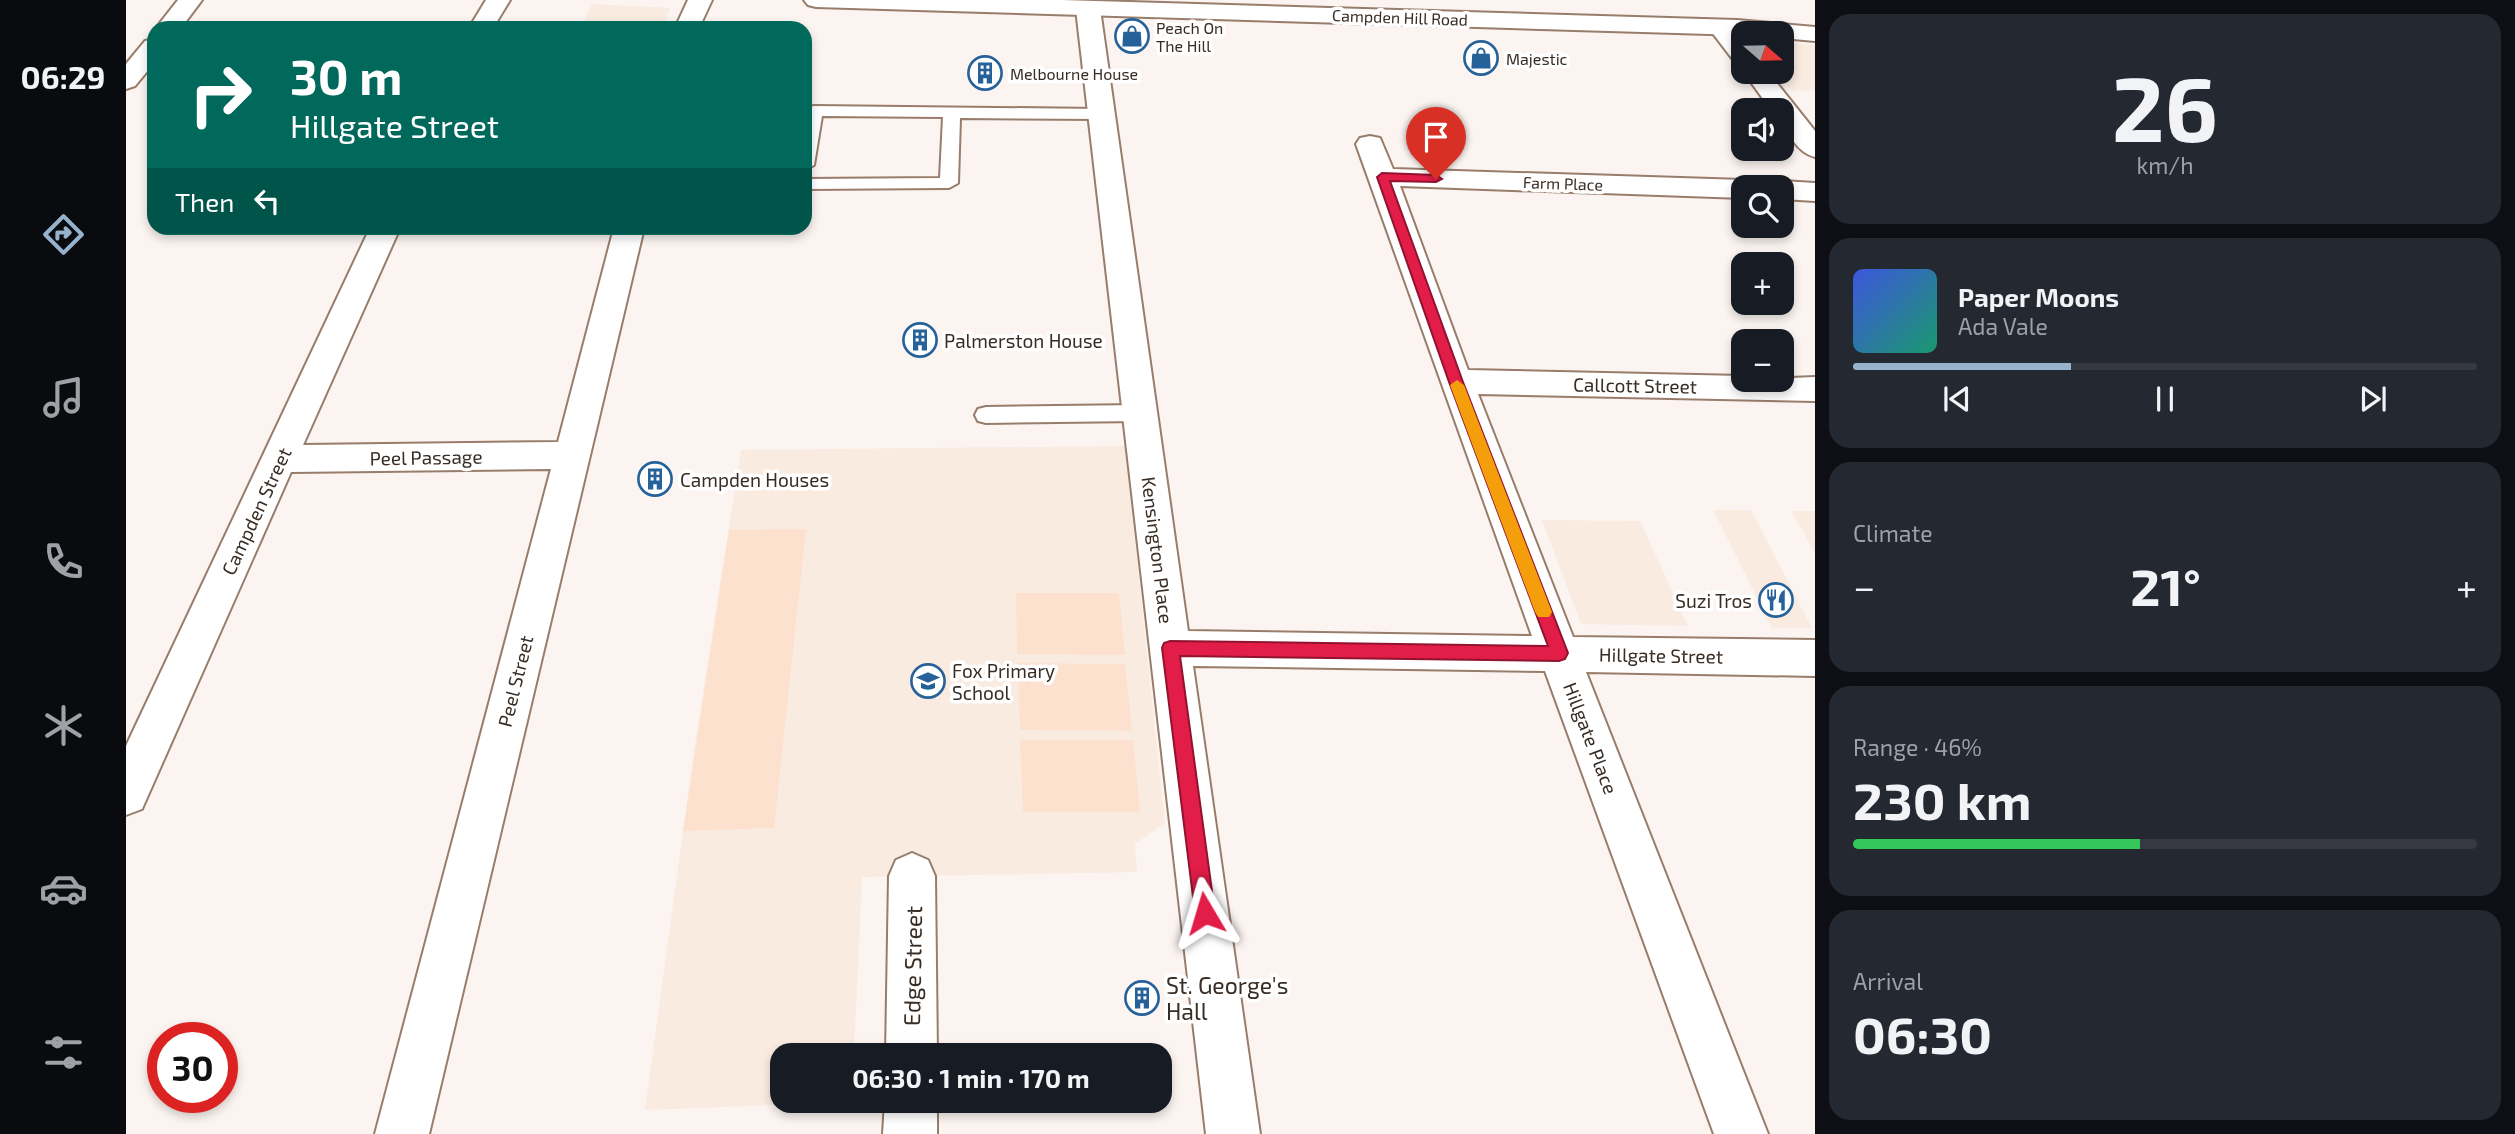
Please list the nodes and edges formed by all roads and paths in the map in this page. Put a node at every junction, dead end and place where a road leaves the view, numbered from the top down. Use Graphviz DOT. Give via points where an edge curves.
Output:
graph roads {
  1 [pos="190,0"];
  2 [pos="498,0"];
  3 [pos="700,0"];
  4 [pos="816,0"];
  5 [pos="1717,0"];
  6 [pos="1047,4"];
  7 [pos="1088,9"];
  8 [pos="174,21"];
  9 [pos="485,21"];
  10 [pos="690,21"];
  11 [pos="1729,27"];
  12 [pos="1731,31"];
  13 [pos="1815,34"];
  14 [pos="147,55"];
  15 [pos="126,81"];
  16 [pos="1764,84"];
  17 [pos="952,112"];
  18 [pos="1101,114"];
  19 [pos="812,123"];
  20 [pos="1815,149"];
  21 [pos="1376,161"];
  22 [pos="812,184"];
  23 [pos="1731,188"];
  24 [pos="1794,191"];
  25 [pos="1815,192"];
  26 [pos="382,235"];
  27 [pos="627,235"];
  28 [pos="1456,382"];
  29 [pos="1815,389"];
  30 [pos="1140,413"];
  31 [pos="986,415"];
  32 [pos="572,456"];
  33 [pos="279,459"];
  34 [pos="1170,648"];
  35 [pos="1559,653"];
  36 [pos="1815,658"];
  37 [pos="126,794"];
  38 [pos="912,876"];
  39 [pos="911,1043"];
  40 [pos="911,1113"];
  41 [pos="402,1134"];
  42 [pos="910,1134"];
  43 [pos="1233,1134"];
  44 [pos="1741,1134"];
  1 -- 8 [label="street"];
  2 -- 9 [label="street"];
  3 -- 10 [label="street"];
  4 -- 6 [label="street, Campden Hill Road"];
  5 -- 11 [label="street"];
  6 -- 7 [label="street, Campden Hill Road"];
  7 -- 11 [label="street, Campden Hill Road"];
  7 -- 18 [label="street, Kensington Place"];
  11 -- 12 [label="street"];
  11 -- 13 [label="street, Campden Hill Road"];
  14 -- 15 [label="street"];
  16 -- 20 [label="street"];
  17 -- 18 [label="lane"];
  17 -- 19 [label="lane" via="814,111"];
  17 -- 22 [label="lane" via="949,183"];
  18 -- 30 [label="street, Kensington Place"];
  21 -- 23 [label="street, Farm Place"];
  21 -- 28 [label="street, Hillgate Place"];
  24 -- 25 [label="street"];
  26 -- 33 [label="street, Campden Street"];
  27 -- 32 [label="street, Peel Street"];
  28 -- 29 [label="street, Callcott Street"];
  28 -- 35 [label="street, Hillgate Place"];
  30 -- 31 [label="lane"];
  30 -- 34 [label="street, Kensington Place"];
  32 -- 33 [label="street, Peel Passage"];
  32 -- 41 [label="street, Peel Street"];
  33 -- 37 [label="street, Campden Street"];
  34 -- 35 [label="street, Hillgate Street"];
  34 -- 43 [label="street, Kensington Place"];
  35 -- 36 [label="street, Hillgate Street"];
  35 -- 44 [label="street, Hillgate Place"];
  38 -- 39 [label="street, Edge Street"];
  40 -- 42 [label="street"];
}
